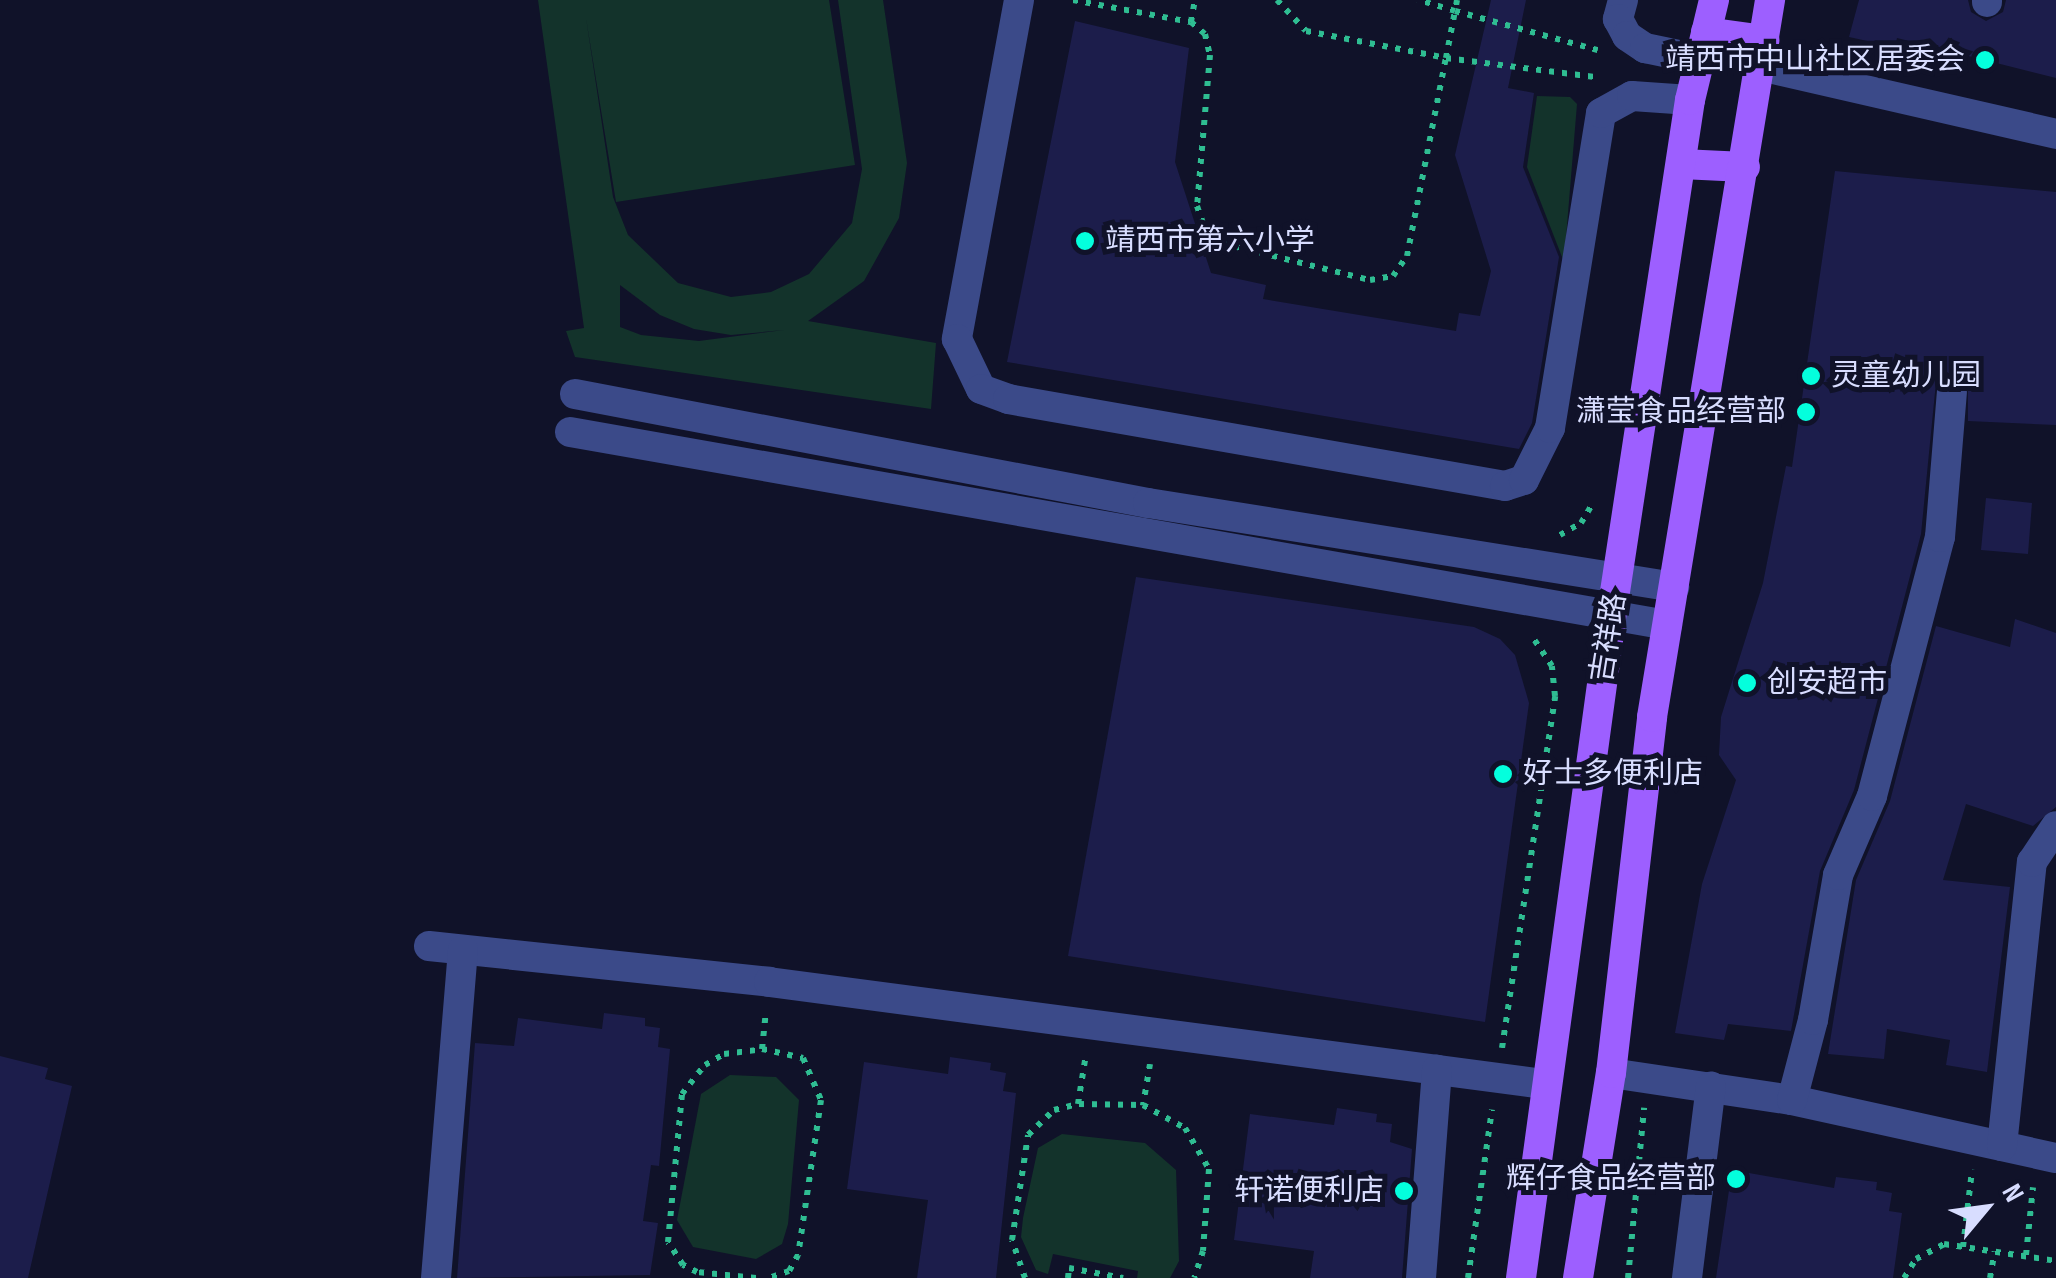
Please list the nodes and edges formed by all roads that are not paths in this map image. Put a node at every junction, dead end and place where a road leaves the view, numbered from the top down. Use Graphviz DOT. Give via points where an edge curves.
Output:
graph roads {
  1 [pos="1019,0"];
  2 [pos="1623,0"];
  3 [pos="1714,0"];
  4 [pos="1770,0"];
  5 [pos="1702,46"];
  6 [pos="1762,54"];
  7 [pos="1690,100"];
  8 [pos="2056,134"];
  9 [pos="1681,164"];
  10 [pos="1745,167"];
  11 [pos="1952,392"];
  12 [pos="575,394"];
  13 [pos="570,432"];
  14 [pos="1618,576"];
  15 [pos="1674,587"];
  16 [pos="1611,618"];
  17 [pos="1667,624"];
  18 [pos="2056,826"];
  19 [pos="429,946"];
  20 [pos="463,950"];
  21 [pos="1437,1070"];
  22 [pos="1626,1074"];
  23 [pos="1544,1084"];
  24 [pos="1711,1086"];
  25 [pos="1792,1100"];
  26 [pos="1988,1142"];
  27 [pos="2048,1157"];
  28 [pos="436,1278"];
  29 [pos="1421,1278"];
  30 [pos="1521,1278"];
  31 [pos="1578,1278"];
  32 [pos="1687,1278"];
  1 -- 7 [label="street" via="957,339 982,389 1008,399 1504,486 1524,480 1550,428 1601,113 1632,96"];
  2 -- 5 [label="street" via="1618,20 1645,48"];
  3 -- 5 [label="main road, 吉祥路"];
  4 -- 6 [label="main road, 吉祥路"];
  5 -- 6 [label="main road"];
  5 -- 7 [label="main road, 吉祥路"];
  6 -- 8 [label="street"];
  6 -- 10 [label="main road, 吉祥路"];
  7 -- 9 [label="main road, 吉祥路"];
  9 -- 10 [label="main road"];
  9 -- 14 [label="main road, 吉祥路"];
  10 -- 15 [label="main road, 吉祥路"];
  11 -- 25 [label="street" via="1940,537 1872,796 1838,876"];
  12 -- 14 [label="street" via="1148,503"];
  13 -- 16 [label="street"];
  14 -- 15 [label="street"];
  14 -- 16 [label="main road, 吉祥路"];
  15 -- 17 [label="main road, 吉祥路"];
  16 -- 17 [label="street"];
  16 -- 23 [label="main road, 吉祥路"];
  17 -- 22 [label="main road, 吉祥路"];
  18 -- 26 [label="street" via="2032,862"];
  19 -- 20 [label="street"];
  20 -- 21 [label="street"];
  20 -- 28 [label="street"];
  21 -- 23 [label="street"];
  21 -- 29 [label="street"];
  22 -- 24 [label="street"];
  22 -- 31 [label="main road, 吉祥路"];
  23 -- 30 [label="main road, 吉祥路"];
  24 -- 25 [label="street"];
  24 -- 32 [label="street"];
  25 -- 26 [label="street"];
  26 -- 27 [label="street"];
}
